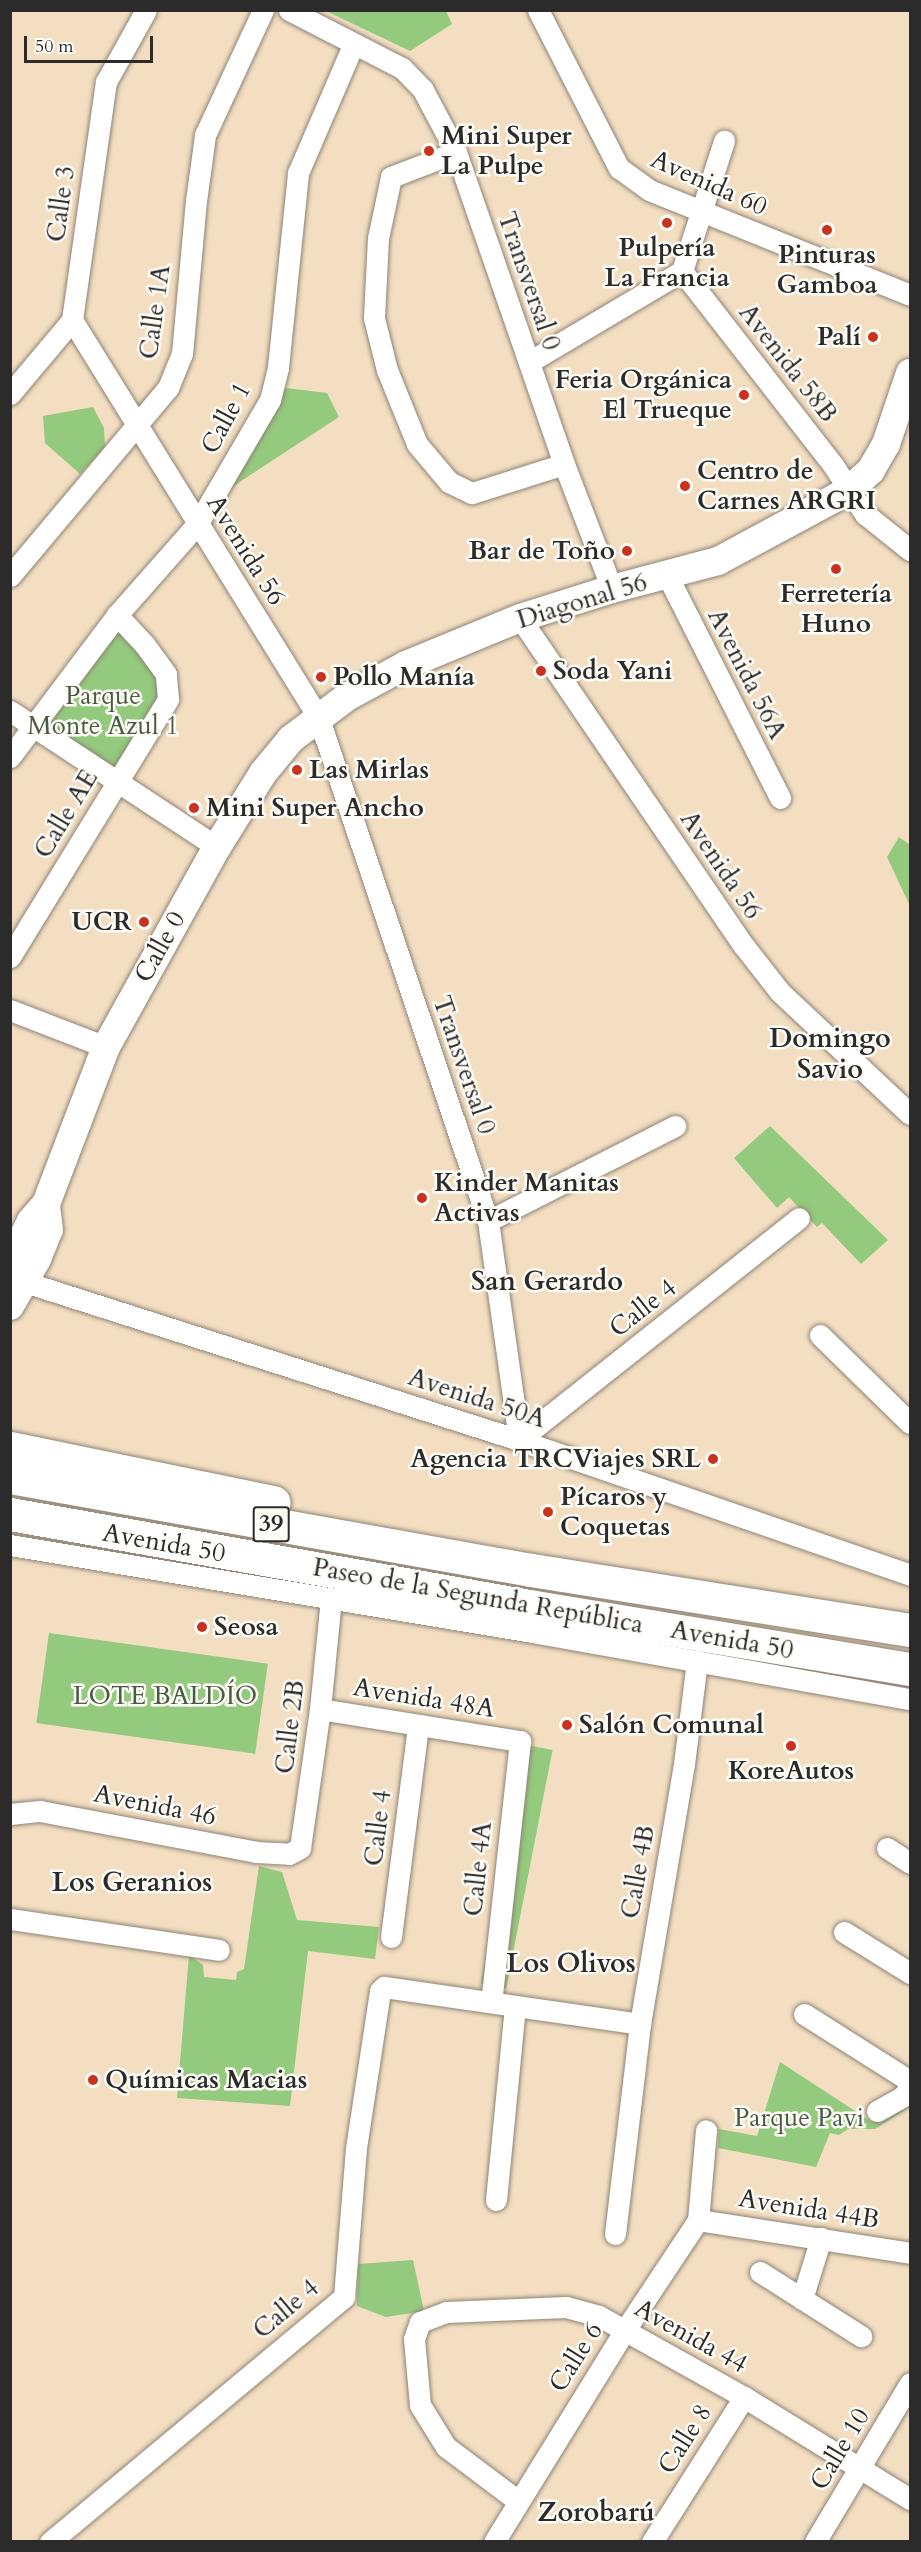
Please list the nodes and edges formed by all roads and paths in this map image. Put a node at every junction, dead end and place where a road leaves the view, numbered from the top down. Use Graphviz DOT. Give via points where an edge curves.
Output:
graph roads {
  1 [pos="146,10"];
  2 [pos="263,10"];
  3 [pos="289,10"];
  4 [pos="538,10"];
  5 [pos="353,45"];
  6 [pos="724,141"];
  7 [pos="456,152"];
  8 [pos="700,212"];
  9 [pos="682,271"];
  10 [pos="910,295"];
  11 [pos="72,320"];
  12 [pos="529,362"];
  13 [pos="910,372"];
  14 [pos="10,393"];
  15 [pos="137,428"];
  16 [pos="564,464"];
  17 [pos="848,491"];
  18 [pos="198,523"];
  19 [pos="910,550"];
  20 [pos="667,575"];
  21 [pos="10,576"];
  22 [pos="612,589"];
  23 [pos="117,615"];
  24 [pos="520,618"];
  25 [pos="10,711"];
  26 [pos="318,716"];
  27 [pos="33,725"];
  28 [pos="10,757"];
  29 [pos="117,783"];
  30 [pos="780,798"];
  31 [pos="217,847"];
  32 [pos="10,957"];
  33 [pos="10,1010"];
  34 [pos="106,1047"];
  35 [pos="910,1113"];
  36 [pos="675,1126"];
  37 [pos="799,1218"];
  38 [pos="488,1221"];
  39 [pos="15,1284"];
  40 [pos="820,1335"];
  41 [pos="910,1423"];
  42 [pos="519,1440"];
  43 [pos="11,1447"];
  44 [pos="10,1477"];
  45 [pos="10,1514"];
  46 [pos="10,1530"];
  47 [pos="10,1545"];
  48 [pos="531,1570"];
  49 [pos="910,1575"];
  50 [pos="331,1599"];
  51 [pos="529,1606"];
  52 [pos="910,1630"];
  53 [pos="697,1661"];
  54 [pos="910,1669"];
  55 [pos="910,1699"];
  56 [pos="320,1709"];
  57 [pos="418,1725"];
  58 [pos="520,1741"];
  59 [pos="10,1814"];
  60 [pos="887,1848"];
  61 [pos="289,1854"];
  62 [pos="910,1863"];
  63 [pos="10,1919"];
  64 [pos="844,1932"];
  65 [pos="391,1938"];
  66 [pos="219,1950"];
  67 [pos="910,1973"];
  68 [pos="491,2002"];
  69 [pos="515,2006"];
  70 [pos="804,2014"];
  71 [pos="640,2024"];
  72 [pos="910,2081"];
  73 [pos="910,2087"];
  74 [pos="878,2111"];
  75 [pos="706,2130"];
  76 [pos="496,2200"];
  77 [pos="698,2220"];
  78 [pos="615,2234"];
  79 [pos="821,2238"];
  80 [pos="910,2253"];
  81 [pos="760,2272"];
  82 [pos="802,2299"];
  83 [pos="625,2330"];
  84 [pos="861,2336"];
  85 [pos="910,2383"];
  86 [pos="744,2397"];
  87 [pos="862,2467"];
  88 [pos="910,2499"];
  89 [pos="518,2501"];
  90 [pos="50,2541"];
  91 [pos="494,2541"];
  92 [pos="652,2541"];
  93 [pos="815,2541"];
  1 -- 11 [label="street, Calle 3" via="106,82"];
  2 -- 15 [label="street, Calle 1A" via="205,135 182,354 168,388"];
  3 -- 5 [label="street"];
  4 -- 8 [label="street, Avenida 60" via="619,168 649,190"];
  5 -- 7 [label="street, Transversal 0" via="402,68 423,90"];
  5 -- 18 [label="street, Calle 1" via="298,173 278,367 270,400"];
  6 -- 8 [label="street"];
  7 -- 12 [label="street, Transversal 0"];
  7 -- 16 [label="street" via="391,177 378,238 374,318 387,370 417,444 449,482 471,493"];
  8 -- 9 [label="street"];
  8 -- 10 [label="street, Avenida 60"];
  9 -- 12 [label="street"];
  9 -- 17 [label="street, Avenida 58B" via="833,465"];
  11 -- 14 [label="street"];
  11 -- 15 [label="street, Avenida 56"];
  12 -- 16 [label="street, Transversal 0"];
  13 -- 17 [label="main road, Diagonal 56" via="886,444 871,470"];
  15 -- 18 [label="street, Avenida 56"];
  15 -- 21 [label="street, Calle 1A"];
  16 -- 22 [label="street, Transversal 0"];
  17 -- 19 [label="street, Avenida 58B" via="865,514"];
  17 -- 20 [label="main road, Diagonal 56" via="718,561"];
  18 -- 23 [label="street, Calle 1"];
  18 -- 26 [label="street, Avenida 56"];
  20 -- 22 [label="main road, Diagonal 56"];
  20 -- 30 [label="street, Avenida 56A"];
  22 -- 24 [label="main road, Diagonal 56"];
  23 -- 27 [label="street, Calle 1"];
  23 -- 29 [label="street, Calle AE" via="166,674 168,699"];
  24 -- 26 [label="main road, Diagonal 56" via="406,665"];
  24 -- 35 [label="street, Avenida 56" via="744,946 780,992"];
  25 -- 27 [label="street"];
  26 -- 31 [label="main road, Calle 0" via="291,739 263,773"];
  26 -- 38 [label="street, Transversal 0"];
  27 -- 28 [label="street, Calle 1"];
  27 -- 29 [label="street"];
  29 -- 31 [label="street"];
  29 -- 32 [label="street, Calle AE"];
  31 -- 34 [label="main road, Calle 0"];
  33 -- 34 [label="street"];
  34 -- 39 [label="main road, Calle 0" via="46,1204 49,1230"];
  36 -- 38 [label="street"];
  37 -- 42 [label="street, Calle 4"];
  38 -- 42 [label="street, Transversal 0"];
  39 -- 42 [label="street, Avenida 50A"];
  40 -- 41 [label="street"];
  42 -- 49 [label="street, Avenida 50A"];
  43 -- 48 [label="highway" via="407,1529"];
  44 -- 48 [label="highway, Paseo de la Segunda República / 39"];
  45 -- 51 [label="highway, Paseo de la Segunda República / 39"];
  46 -- 51 [label="highway" via="332,1586"];
  47 -- 50 [label="street, Avenida 50"];
  48 -- 52 [label="highway, Paseo de la Segunda República / 39"];
  50 -- 53 [label="street, Avenida 50"];
  50 -- 56 [label="street, Calle 2B"];
  51 -- 54 [label="highway, Paseo de la Segunda República / 39"];
  53 -- 55 [label="street, Avenida 50"];
  53 -- 71 [label="street, Calle 4B" via="684,1764"];
  56 -- 57 [label="street, Avenida 48A"];
  56 -- 61 [label="street, Calle 2B" via="300,1848"];
  57 -- 58 [label="street, Avenida 48A"];
  57 -- 65 [label="street, Calle 4"];
  58 -- 68 [label="street, Calle 4A"];
  59 -- 61 [label="street, Avenida 46" via="40,1811 256,1852"];
  60 -- 62 [label="street"];
  63 -- 66 [label="street"];
  64 -- 67 [label="street"];
  68 -- 69 [label="street"];
  68 -- 90 [label="street, Calle 4" via="384,1987 380,1991 356,2148 344,2297"];
  69 -- 71 [label="street"];
  69 -- 76 [label="street"];
  70 -- 72 [label="street"];
  71 -- 78 [label="street, Calle 4B"];
  73 -- 74 [label="street" via="902,2097"];
  75 -- 77 [label="street, Calle 6"];
  77 -- 79 [label="street, Avenida 44B"];
  77 -- 83 [label="street, Calle 6"];
  79 -- 80 [label="street, Avenida 44B"];
  79 -- 82 [label="street"];
  81 -- 82 [label="street"];
  82 -- 84 [label="street"];
  83 -- 86 [label="street, Avenida 44"];
  83 -- 89 [label="street, Calle 6"];
  83 -- 89 [label="street, Avenida 44" via="599,2316 566,2307 447,2312 420,2322 414,2339 420,2405 446,2447"];
  85 -- 87 [label="street, Calle 10"];
  86 -- 87 [label="street, Avenida 44"];
  86 -- 92 [label="street, Calle 8"];
  87 -- 88 [label="street, Avenida 44"];
  87 -- 93 [label="street, Calle 10"];
  89 -- 91 [label="street, Calle 6"];
}
